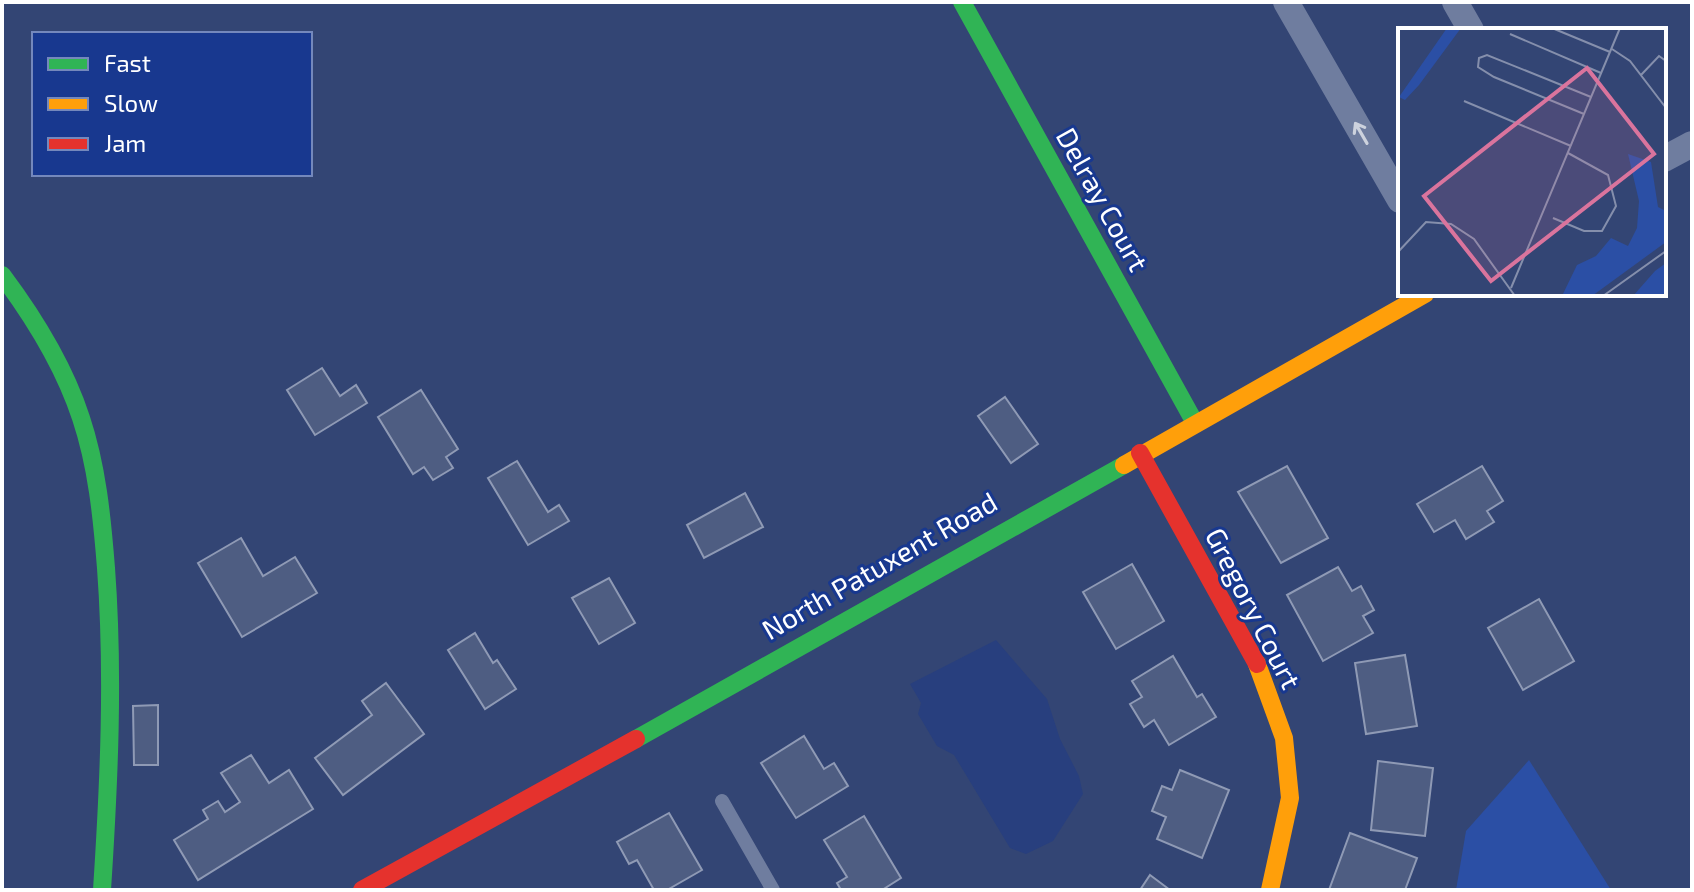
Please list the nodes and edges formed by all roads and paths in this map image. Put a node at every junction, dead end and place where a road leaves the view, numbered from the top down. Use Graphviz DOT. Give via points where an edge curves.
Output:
graph roads {
  1 [pos="962,2"];
  2 [pos="1286,2"];
  3 [pos="1455,2"];
  4 [pos="1470,28"];
  5 [pos="1692,144"];
  6 [pos="1666,158"];
  7 [pos="1398,197"];
  8 [pos="2,275"];
  9 [pos="1421,296"];
  10 [pos="1195,423"];
  11 [pos="1140,453"];
  12 [pos="722,801"];
  13 [pos="102,890"];
  14 [pos="362,890"];
  15 [pos="773,890"];
  16 [pos="1270,890"];
  1 -- 10 [label="street, Delray Court"];
  7 -- 2 [label="street, one-way"];
  3 -- 4 [label="street"];
  5 -- 6 [label="street"];
  8 -- 13 [label="street" via="59,368 81,418 95,471 109,626 111,766"];
  9 -- 10 [label="street, North Patuxent Road"];
  10 -- 11 [label="street, North Patuxent Road"];
  11 -- 14 [label="street, North Patuxent Road"];
  11 -- 16 [label="street, Gregory Court" via="1258,665 1284,738 1290,798"];
  12 -- 15 [label="lane"];
}
